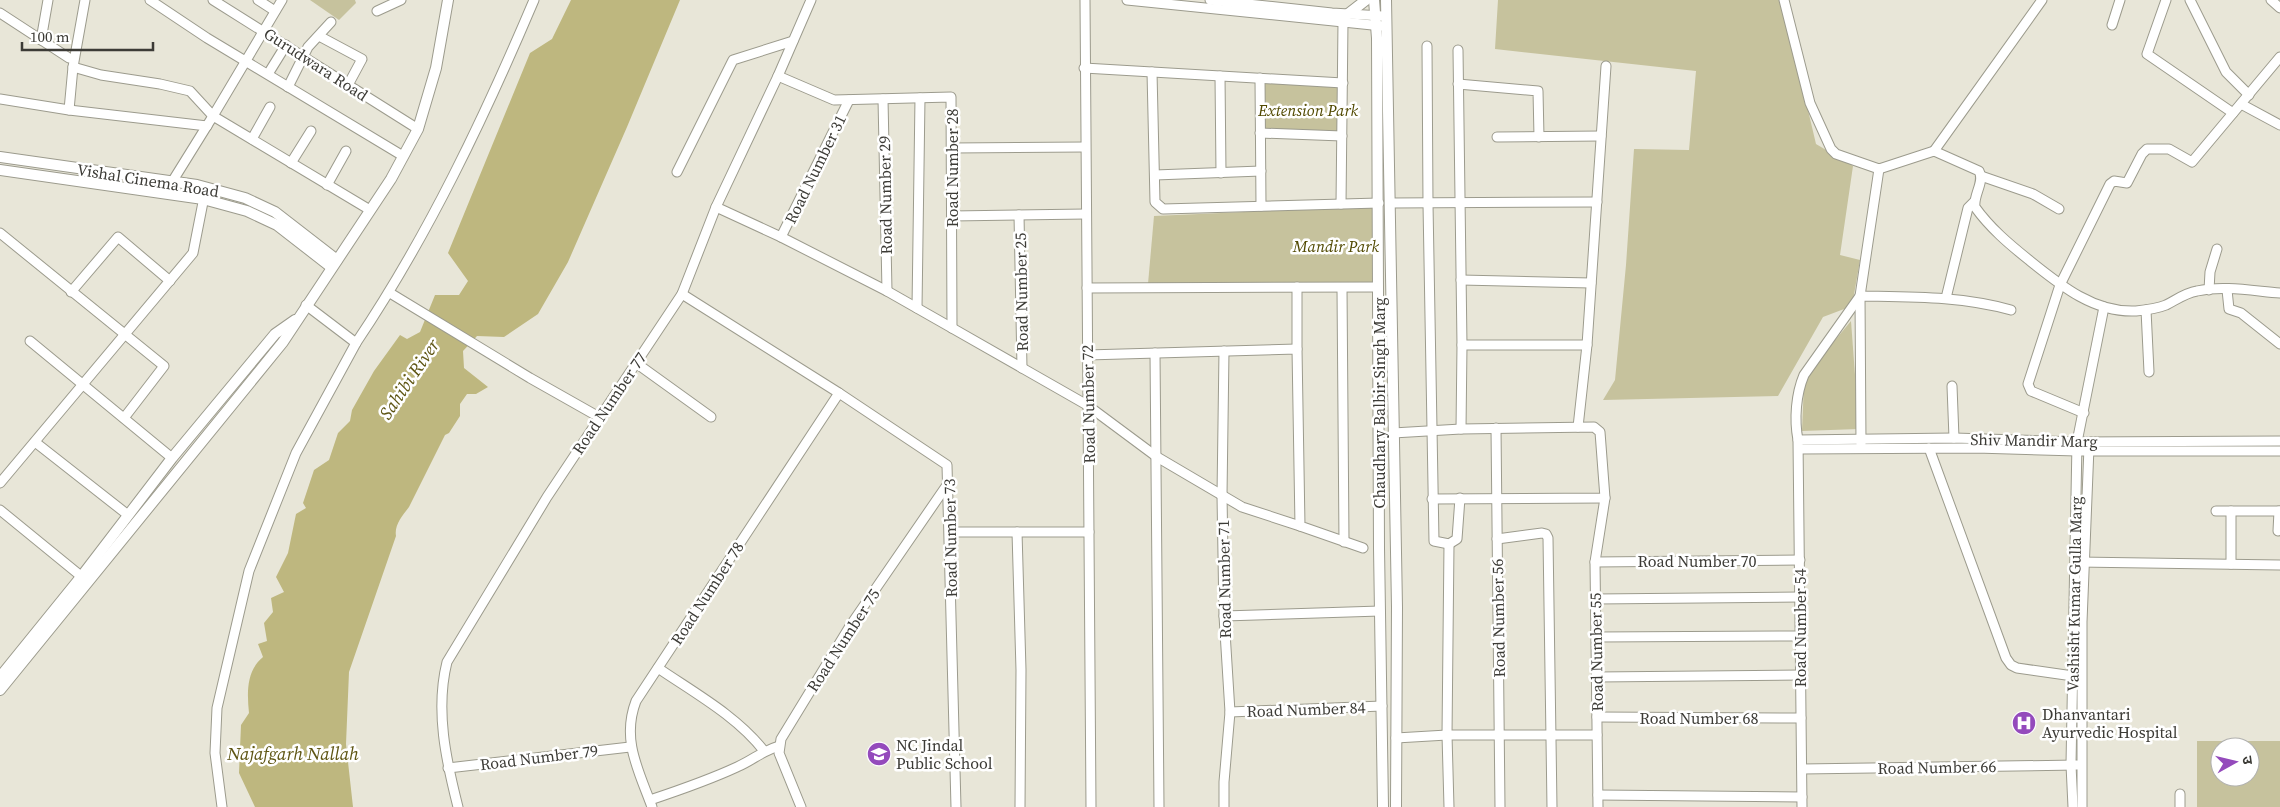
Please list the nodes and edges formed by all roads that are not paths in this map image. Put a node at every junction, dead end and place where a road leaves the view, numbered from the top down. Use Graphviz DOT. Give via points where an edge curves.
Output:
graph roads {
  1 [pos="48,0"];
  2 [pos="85,0"];
  3 [pos="150,0"];
  4 [pos="258,0"];
  5 [pos="282,0"];
  6 [pos="401,0"];
  7 [pos="448,0"];
  8 [pos="534,0"];
  9 [pos="811,0"];
  10 [pos="1085,0"];
  11 [pos="1127,0"];
  12 [pos="1210,0"];
  13 [pos="1366,0"];
  14 [pos="1374,0"];
  15 [pos="1386,0"];
  16 [pos="1784,0"];
  17 [pos="2042,0"];
  18 [pos="2120,0"];
  19 [pos="2166,0"];
  20 [pos="2190,0"];
  21 [pos="2271,0"];
  22 [pos="218,1"];
  23 [pos="1258,2"];
  24 [pos="2280,8"];
  25 [pos="275,11"];
  26 [pos="377,11"];
  27 [pos="0,13"];
  28 [pos="1346,18"];
  29 [pos="1382,21"];
  30 [pos="331,22"];
  31 [pos="2112,25"];
  32 [pos="263,31"];
  33 [pos="319,36"];
  34 [pos="41,40"];
  35 [pos="793,40"];
  36 [pos="286,45"];
  37 [pos="1427,46"];
  38 [pos="1458,50"];
  39 [pos="305,57"];
  40 [pos="70,58"];
  41 [pos="2280,58"];
  42 [pos="246,61"];
  43 [pos="1606,66"];
  44 [pos="73,67"];
  45 [pos="1084,68"];
  46 [pos="1152,72"];
  47 [pos="268,74"];
  48 [pos="778,76"];
  49 [pos="1220,76"];
  50 [pos="1260,78"];
  51 [pos="1342,83"];
  52 [pos="1458,84"];
  53 [pos="348,85"];
  54 [pos="288,86"];
  55 [pos="2249,95"];
  56 [pos="920,98"];
  57 [pos="0,99"];
  58 [pos="883,99"];
  59 [pos="849,100"];
  60 [pos="2241,104"];
  61 [pos="270,107"];
  62 [pos="69,110"];
  63 [pos="2233,113"];
  64 [pos="213,116"];
  65 [pos="2280,125"];
  66 [pos="207,126"];
  67 [pos="418,129"];
  68 [pos="311,131"];
  69 [pos="1260,133"];
  70 [pos="1342,136"];
  71 [pos="1539,136"];
  72 [pos="1601,136"];
  73 [pos="1497,137"];
  74 [pos="252,139"];
  75 [pos="1085,147"];
  76 [pos="952,148"];
  77 [pos="346,151"];
  78 [pos="1934,151"];
  79 [pos="403,156"];
  80 [pos="0,157"];
  81 [pos="291,163"];
  82 [pos="1879,169"];
  83 [pos="0,170"];
  84 [pos="677,172"];
  85 [pos="1261,172"];
  86 [pos="1220,173"];
  87 [pos="1155,175"];
  88 [pos="1981,176"];
  89 [pos="172,182"];
  90 [pos="327,185"];
  91 [pos="206,187"];
  92 [pos="203,199"];
  93 [pos="1597,202"];
  94 [pos="1974,202"];
  95 [pos="1379,203"];
  96 [pos="1391,203"];
  97 [pos="1342,204"];
  98 [pos="1428,204"];
  99 [pos="1460,204"];
  100 [pos="1261,206"];
  101 [pos="716,207"];
  102 [pos="2059,209"];
  103 [pos="370,210"];
  104 [pos="1086,214"];
  105 [pos="1019,215"];
  106 [pos="952,216"];
  107 [pos="0,234"];
  108 [pos="781,237"];
  109 [pos="2217,249"];
  110 [pos="334,263"];
  111 [pos="170,280"];
  112 [pos="1461,280"];
  113 [pos="1591,283"];
  114 [pos="2060,285"];
  115 [pos="1297,287"];
  116 [pos="1378,287"];
  117 [pos="1087,288"];
  118 [pos="1342,288"];
  119 [pos="2209,290"];
  120 [pos="2227,290"];
  121 [pos="887,291"];
  122 [pos="71,292"];
  123 [pos="390,293"];
  124 [pos="2280,293"];
  125 [pos="682,294"];
  126 [pos="1860,296"];
  127 [pos="1946,298"];
  128 [pos="306,304"];
  129 [pos="2104,307"];
  130 [pos="917,308"];
  131 [pos="2011,310"];
  132 [pos="2146,310"];
  133 [pos="296,319"];
  134 [pos="952,328"];
  135 [pos="125,334"];
  136 [pos="30,341"];
  137 [pos="356,343"];
  138 [pos="2280,344"];
  139 [pos="1462,345"];
  140 [pos="1587,345"];
  141 [pos="1298,349"];
  142 [pos="1224,351"];
  143 [pos="1155,353"];
  144 [pos="1087,355"];
  145 [pos="636,363"];
  146 [pos="1022,368"];
  147 [pos="2149,372"];
  148 [pos="83,385"];
  149 [pos="1952,386"];
  150 [pos="839,393"];
  151 [pos="1087,405"];
  152 [pos="2084,413"];
  153 [pos="599,417"];
  154 [pos="711,417"];
  155 [pos="124,418"];
  156 [pos="1578,427"];
  157 [pos="1496,428"];
  158 [pos="1460,429"];
  159 [pos="1431,431"];
  160 [pos="1393,433"];
  161 [pos="1861,438"];
  162 [pos="1954,438"];
  163 [pos="2280,441"];
  164 [pos="35,442"];
  165 [pos="2078,442"];
  166 [pos="2089,442"];
  167 [pos="1798,445"];
  168 [pos="1929,448"];
  169 [pos="1861,449"];
  170 [pos="2077,451"];
  171 [pos="2089,451"];
  172 [pos="2280,451"];
  173 [pos="1157,457"];
  174 [pos="172,458"];
  175 [pos="949,482"];
  176 [pos="0,483"];
  177 [pos="1222,495"];
  178 [pos="1460,498"];
  179 [pos="1496,498"];
  180 [pos="1605,498"];
  181 [pos="1432,499"];
  182 [pos="0,510"];
  183 [pos="2216,511"];
  184 [pos="2231,511"];
  185 [pos="2280,511"];
  186 [pos="128,515"];
  187 [pos="1300,526"];
  188 [pos="2278,531"];
  189 [pos="950,532"];
  190 [pos="1017,532"];
  191 [pos="1089,532"];
  192 [pos="1497,538"];
  193 [pos="1344,542"];
  194 [pos="1449,544"];
  195 [pos="1363,548"];
  196 [pos="1800,560"];
  197 [pos="1595,562"];
  198 [pos="2079,562"];
  199 [pos="2231,564"];
  200 [pos="2280,565"];
  201 [pos="84,579"];
  202 [pos="1800,597"];
  203 [pos="1596,599"];
  204 [pos="1380,611"];
  205 [pos="1224,616"];
  206 [pos="1801,636"];
  207 [pos="1596,637"];
  208 [pos="15,665"];
  209 [pos="658,668"];
  210 [pos="1801,675"];
  211 [pos="2073,676"];
  212 [pos="0,677"];
  213 [pos="1597,677"];
  214 [pos="0,690"];
  215 [pos="1382,706"];
  216 [pos="1230,712"];
  217 [pos="1597,718"];
  218 [pos="1801,718"];
  219 [pos="1447,735"];
  220 [pos="1499,735"];
  221 [pos="1551,735"];
  222 [pos="1597,735"];
  223 [pos="1396,738"];
  224 [pos="630,746"];
  225 [pos="779,746"];
  226 [pos="764,751"];
  227 [pos="2071,765"];
  228 [pos="2081,765"];
  229 [pos="448,768"];
  230 [pos="1802,769"];
  231 [pos="2180,794"];
  232 [pos="1598,795"];
  233 [pos="1802,797"];
  234 [pos="651,804"];
  235 [pos="222,807"];
  236 [pos="458,807"];
  237 [pos="802,807"];
  238 [pos="956,807"];
  239 [pos="1020,807"];
  240 [pos="1091,807"];
  241 [pos="1160,807"];
  242 [pos="1224,807"];
  243 [pos="1233,807"];
  244 [pos="1383,807"];
  245 [pos="1396,807"];
  246 [pos="1449,807"];
  247 [pos="1500,807"];
  248 [pos="1552,807"];
  249 [pos="1598,807"];
  250 [pos="1802,807"];
  251 [pos="2073,807"];
  252 [pos="2082,807"];
  253 [pos="2180,807"];
  1 -- 34 [label="street"];
  2 -- 44 [label="street"];
  3 -- 42 [label="street"];
  4 -- 25 [label="street"];
  5 -- 25 [label="street"];
  6 -- 26 [label="street"];
  7 -- 67 [label="street" via="436,68"];
  8 -- 123 [label="street" via="462,160"];
  9 -- 35 [label="street, Road Number 77"];
  10 -- 45 [label="street, Road Number 72"];
  11 -- 28 [label="street"];
  12 -- 23 [label="street"];
  13 -- 28 [label="street"];
  14 -- 29 [label="street, Chaudhary Balbir Singh Marg"];
  15 -- 29 [label="street, Chaudhary Balbir Singh Marg"];
  16 -- 82 [label="street" via="1810,103 1831,149 1844,159"];
  17 -- 78 [label="street"];
  18 -- 31 [label="street"];
  19 -- 63 [label="street" via="2148,56"];
  20 -- 55 [label="street" via="2226,72"];
  21 -- 24 [label="street"];
  22 -- 32 [label="street, Gurudwara Road"];
  23 -- 28 [label="street"];
  25 -- 32 [label="street"];
  27 -- 34 [label="street"];
  28 -- 29 [label="street"];
  28 -- 51 [label="street"];
  29 -- 95 [label="street, Chaudhary Balbir Singh Marg"];
  29 -- 96 [label="street, Chaudhary Balbir Singh Marg"];
  30 -- 33 [label="street"];
  32 -- 36 [label="street, Gurudwara Road"];
  32 -- 42 [label="street"];
  33 -- 39 [label="street" via="308,47"];
  33 -- 53 [label="street" via="362,59"];
  34 -- 40 [label="street"];
  35 -- 48 [label="street, Road Number 77"];
  35 -- 84 [label="street" via="733,60"];
  36 -- 39 [label="street, Gurudwara Road"];
  36 -- 47 [label="street"];
  37 -- 98 [label="street"];
  38 -- 52 [label="street"];
  39 -- 53 [label="street, Gurudwara Road"];
  39 -- 54 [label="street"];
  41 -- 55 [label="street"];
  42 -- 47 [label="street"];
  42 -- 64 [label="street"];
  43 -- 72 [label="street"];
  44 -- 62 [label="street"];
  44 -- 64 [label="street" via="190,91"];
  45 -- 46 [label="street"];
  45 -- 75 [label="street, Road Number 72"];
  46 -- 49 [label="street"];
  46 -- 87 [label="street"];
  47 -- 54 [label="street"];
  48 -- 59 [label="street, Road Number 28" via="834,100"];
  48 -- 101 [label="street, Road Number 77"];
  49 -- 50 [label="street"];
  49 -- 86 [label="street"];
  50 -- 51 [label="street"];
  50 -- 69 [label="street"];
  51 -- 70 [label="street"];
  52 -- 71 [label="street" via="1538,91"];
  52 -- 99 [label="street"];
  53 -- 67 [label="street, Gurudwara Road"];
  54 -- 79 [label="street"];
  55 -- 60 [label="street"];
  56 -- 58 [label="street, Road Number 28"];
  56 -- 76 [label="street, Road Number 28" via="951,98"];
  56 -- 130 [label="street"];
  57 -- 62 [label="street"];
  58 -- 59 [label="street, Road Number 28"];
  58 -- 121 [label="street, Road Number 29"];
  59 -- 108 [label="street, Road Number 31"];
  60 -- 63 [label="street"];
  60 -- 65 [label="street"];
  61 -- 74 [label="street"];
  62 -- 66 [label="street"];
  63 -- 114 [label="street" via="2192,162 2169,149 2147,149 2127,183 2112,182"];
  64 -- 66 [label="street"];
  64 -- 74 [label="street"];
  66 -- 89 [label="street"];
  67 -- 79 [label="street"];
  68 -- 81 [label="street"];
  69 -- 70 [label="street"];
  69 -- 85 [label="street"];
  70 -- 97 [label="street"];
  71 -- 72 [label="street"];
  71 -- 73 [label="street"];
  72 -- 93 [label="street"];
  74 -- 81 [label="street"];
  75 -- 76 [label="street"];
  75 -- 104 [label="street, Road Number 72"];
  76 -- 106 [label="street, Road Number 28"];
  77 -- 90 [label="street"];
  78 -- 82 [label="street"];
  78 -- 88 [label="street" via="1979,171"];
  79 -- 103 [label="street"];
  80 -- 89 [label="street, Vishal Cinema Road"];
  81 -- 90 [label="street"];
  82 -- 126 [label="street"];
  83 -- 92 [label="street, Vishal Cinema Road"];
  85 -- 86 [label="street"];
  85 -- 100 [label="street"];
  86 -- 87 [label="street"];
  87 -- 100 [label="street" via="1155,202 1163,210"];
  88 -- 94 [label="street"];
  88 -- 102 [label="street" via="2033,194"];
  89 -- 91 [label="street, Vishal Cinema Road"];
  90 -- 103 [label="street"];
  91 -- 92 [label="street"];
  91 -- 110 [label="street, Vishal Cinema Road" via="245,198 275,212"];
  92 -- 110 [label="street, Vishal Cinema Road" via="247,211 277,224"];
  92 -- 111 [label="street" via="193,253"];
  93 -- 99 [label="street"];
  93 -- 113 [label="street"];
  94 -- 114 [label="street" via="1976,209 1998,234"];
  94 -- 127 [label="street" via="1968,208"];
  95 -- 97 [label="street"];
  95 -- 116 [label="street, Chaudhary Balbir Singh Marg"];
  96 -- 98 [label="street"];
  96 -- 160 [label="street, Chaudhary Balbir Singh Marg"];
  97 -- 100 [label="street"];
  98 -- 99 [label="street"];
  98 -- 159 [label="street"];
  99 -- 112 [label="street"];
  101 -- 108 [label="street"];
  101 -- 125 [label="street, Road Number 77"];
  103 -- 110 [label="street"];
  104 -- 105 [label="street"];
  104 -- 117 [label="street, Road Number 72"];
  105 -- 106 [label="street"];
  105 -- 146 [label="street, Road Number 25"];
  106 -- 134 [label="street, Road Number 28"];
  107 -- 122 [label="street"];
  108 -- 121 [label="street"];
  109 -- 119 [label="street"];
  110 -- 128 [label="street"];
  111 -- 122 [label="street" via="118,237"];
  111 -- 135 [label="street"];
  112 -- 113 [label="street"];
  112 -- 139 [label="street"];
  113 -- 140 [label="street"];
  114 -- 129 [label="street"];
  114 -- 152 [label="street" via="2028,387"];
  115 -- 117 [label="street"];
  115 -- 118 [label="street"];
  115 -- 141 [label="street"];
  116 -- 118 [label="street"];
  116 -- 204 [label="street, Chaudhary Balbir Singh Marg"];
  117 -- 144 [label="street, Road Number 72"];
  118 -- 193 [label="street"];
  119 -- 120 [label="street"];
  119 -- 132 [label="street" via="2186,294"];
  120 -- 124 [label="street"];
  120 -- 138 [label="street" via="2229,308 2241,313"];
  121 -- 130 [label="street"];
  122 -- 135 [label="street"];
  123 -- 137 [label="street"];
  123 -- 153 [label="street"];
  125 -- 145 [label="street, Road Number 77"];
  125 -- 150 [label="street, Road Number 73"];
  126 -- 127 [label="street"];
  126 -- 161 [label="street"];
  126 -- 167 [label="street, Road Number 54" via="1800,384"];
  127 -- 131 [label="street" via="1980,301"];
  128 -- 133 [label="street"];
  128 -- 137 [label="street"];
  129 -- 132 [label="street"];
  129 -- 152 [label="street, Vashisht Kumar Gulla Marg"];
  130 -- 134 [label="street"];
  132 -- 147 [label="street"];
  133 -- 174 [label="street" via="276,334"];
  133 -- 201 [label="street" via="283,342"];
  134 -- 146 [label="street"];
  135 -- 148 [label="street"];
  135 -- 155 [label="street" via="164,366"];
  136 -- 148 [label="street"];
  137 -- 235 [label="street" via="296,453 249,572 217,708 215,753"];
  139 -- 140 [label="street"];
  139 -- 158 [label="street"];
  140 -- 156 [label="street"];
  141 -- 142 [label="street"];
  141 -- 187 [label="street"];
  142 -- 143 [label="street"];
  142 -- 177 [label="street, Road Number 71"];
  143 -- 144 [label="street"];
  143 -- 173 [label="street"];
  144 -- 151 [label="street, Road Number 72"];
  145 -- 153 [label="street, Road Number 77"];
  145 -- 154 [label="street"];
  146 -- 151 [label="street"];
  148 -- 155 [label="street"];
  148 -- 164 [label="street"];
  149 -- 162 [label="street"];
  150 -- 175 [label="street, Road Number 73" via="944,462"];
  150 -- 209 [label="street, Road Number 78"];
  151 -- 173 [label="street"];
  151 -- 191 [label="street, Road Number 72"];
  152 -- 165 [label="street, Vashisht Kumar Gulla Marg"];
  153 -- 229 [label="street, Road Number 77" via="447,662 441,706"];
  155 -- 174 [label="street"];
  156 -- 157 [label="street"];
  156 -- 180 [label="street, Road Number 55" via="1594,427 1600,432"];
  157 -- 158 [label="street"];
  157 -- 179 [label="street, Road Number 56"];
  158 -- 159 [label="street"];
  159 -- 160 [label="street"];
  159 -- 181 [label="street"];
  160 -- 223 [label="street, Chaudhary Balbir Singh Marg"];
  161 -- 162 [label="street, Shiv Mandir Marg"];
  161 -- 167 [label="street, Shiv Mandir Marg"];
  161 -- 169 [label="street"];
  162 -- 165 [label="street, Shiv Mandir Marg"];
  163 -- 166 [label="street, Shiv Mandir Marg"];
  164 -- 176 [label="street"];
  164 -- 186 [label="street"];
  165 -- 166 [label="street, Shiv Mandir Marg"];
  165 -- 170 [label="street, Vashisht Kumar Gulla Marg"];
  166 -- 171 [label="street, Vashisht Kumar Gulla Marg"];
  167 -- 169 [label="street"];
  167 -- 196 [label="street, Road Number 54"];
  168 -- 169 [label="street"];
  168 -- 170 [label="street"];
  168 -- 211 [label="street" via="2006,658 2018,668"];
  170 -- 171 [label="street"];
  170 -- 198 [label="street, Vashisht Kumar Gulla Marg"];
  171 -- 172 [label="street"];
  171 -- 198 [label="street, Vashisht Kumar Gulla Marg"];
  173 -- 177 [label="street"];
  173 -- 241 [label="street"];
  174 -- 186 [label="street"];
  175 -- 189 [label="street, Road Number 73"];
  175 -- 225 [label="street, Road Number 75" via="850,626"];
  177 -- 187 [label="street" via="1242,507"];
  177 -- 205 [label="street, Road Number 71"];
  178 -- 179 [label="street"];
  178 -- 181 [label="street"];
  178 -- 194 [label="street" via="1458,538"];
  179 -- 180 [label="street"];
  179 -- 192 [label="street, Road Number 56"];
  180 -- 197 [label="street, Road Number 55"];
  181 -- 194 [label="street" via="1434,541"];
  182 -- 201 [label="street"];
  183 -- 184 [label="street"];
  184 -- 185 [label="street"];
  184 -- 199 [label="street"];
  185 -- 188 [label="street"];
  186 -- 201 [label="street"];
  187 -- 193 [label="street"];
  189 -- 190 [label="street"];
  189 -- 238 [label="street, Road Number 73"];
  190 -- 191 [label="street"];
  190 -- 239 [label="street"];
  191 -- 240 [label="street, Road Number 72"];
  192 -- 220 [label="street, Road Number 56"];
  192 -- 221 [label="street" via="1547,535"];
  193 -- 195 [label="street"];
  194 -- 219 [label="street"];
  196 -- 197 [label="street, Road Number 70"];
  196 -- 202 [label="street, Road Number 54"];
  197 -- 203 [label="street, Road Number 55"];
  198 -- 199 [label="street"];
  198 -- 211 [label="street, Vashisht Kumar Gulla Marg"];
  198 -- 228 [label="street, Vashisht Kumar Gulla Marg"];
  199 -- 200 [label="street"];
  201 -- 208 [label="street"];
  202 -- 203 [label="street"];
  202 -- 206 [label="street, Road Number 54"];
  203 -- 207 [label="street, Road Number 55"];
  204 -- 205 [label="street"];
  204 -- 215 [label="street, Chaudhary Balbir Singh Marg"];
  205 -- 216 [label="street, Road Number 71"];
  206 -- 207 [label="street"];
  206 -- 210 [label="street, Road Number 54"];
  207 -- 213 [label="street, Road Number 55"];
  208 -- 212 [label="street"];
  208 -- 214 [label="street"];
  209 -- 224 [label="street, Road Number 78" via="631,714"];
  209 -- 226 [label="street" via="722,712"];
  210 -- 213 [label="street"];
  210 -- 218 [label="street, Road Number 54"];
  211 -- 227 [label="street, Vashisht Kumar Gulla Marg"];
  213 -- 217 [label="street, Road Number 55"];
  215 -- 216 [label="street, Road Number 84"];
  215 -- 244 [label="street, Chaudhary Balbir Singh Marg"];
  216 -- 242 [label="street, Road Number 71"];
  217 -- 218 [label="street, Road Number 68"];
  217 -- 222 [label="street, Road Number 55"];
  218 -- 230 [label="street, Road Number 54"];
  219 -- 220 [label="street"];
  219 -- 223 [label="street"];
  219 -- 246 [label="street"];
  220 -- 221 [label="street"];
  220 -- 247 [label="street, Road Number 56"];
  221 -- 222 [label="street"];
  221 -- 248 [label="street"];
  222 -- 232 [label="street, Road Number 55"];
  223 -- 245 [label="street, Chaudhary Balbir Singh Marg"];
  224 -- 229 [label="street, Road Number 79"];
  224 -- 234 [label="street, Road Number 78"];
  225 -- 226 [label="street"];
  225 -- 237 [label="street"];
  226 -- 234 [label="street" via="755,759"];
  227 -- 228 [label="street, Road Number 66"];
  227 -- 230 [label="street, Road Number 66"];
  227 -- 251 [label="street, Vashisht Kumar Gulla Marg"];
  228 -- 252 [label="street, Vashisht Kumar Gulla Marg"];
  229 -- 236 [label="street, Road Number 77"];
  230 -- 233 [label="street, Road Number 54"];
  231 -- 253 [label="street"];
  232 -- 233 [label="street"];
  232 -- 249 [label="street, Road Number 55"];
  233 -- 250 [label="street, Road Number 54"];
  242 -- 243 [label="street"];
}
